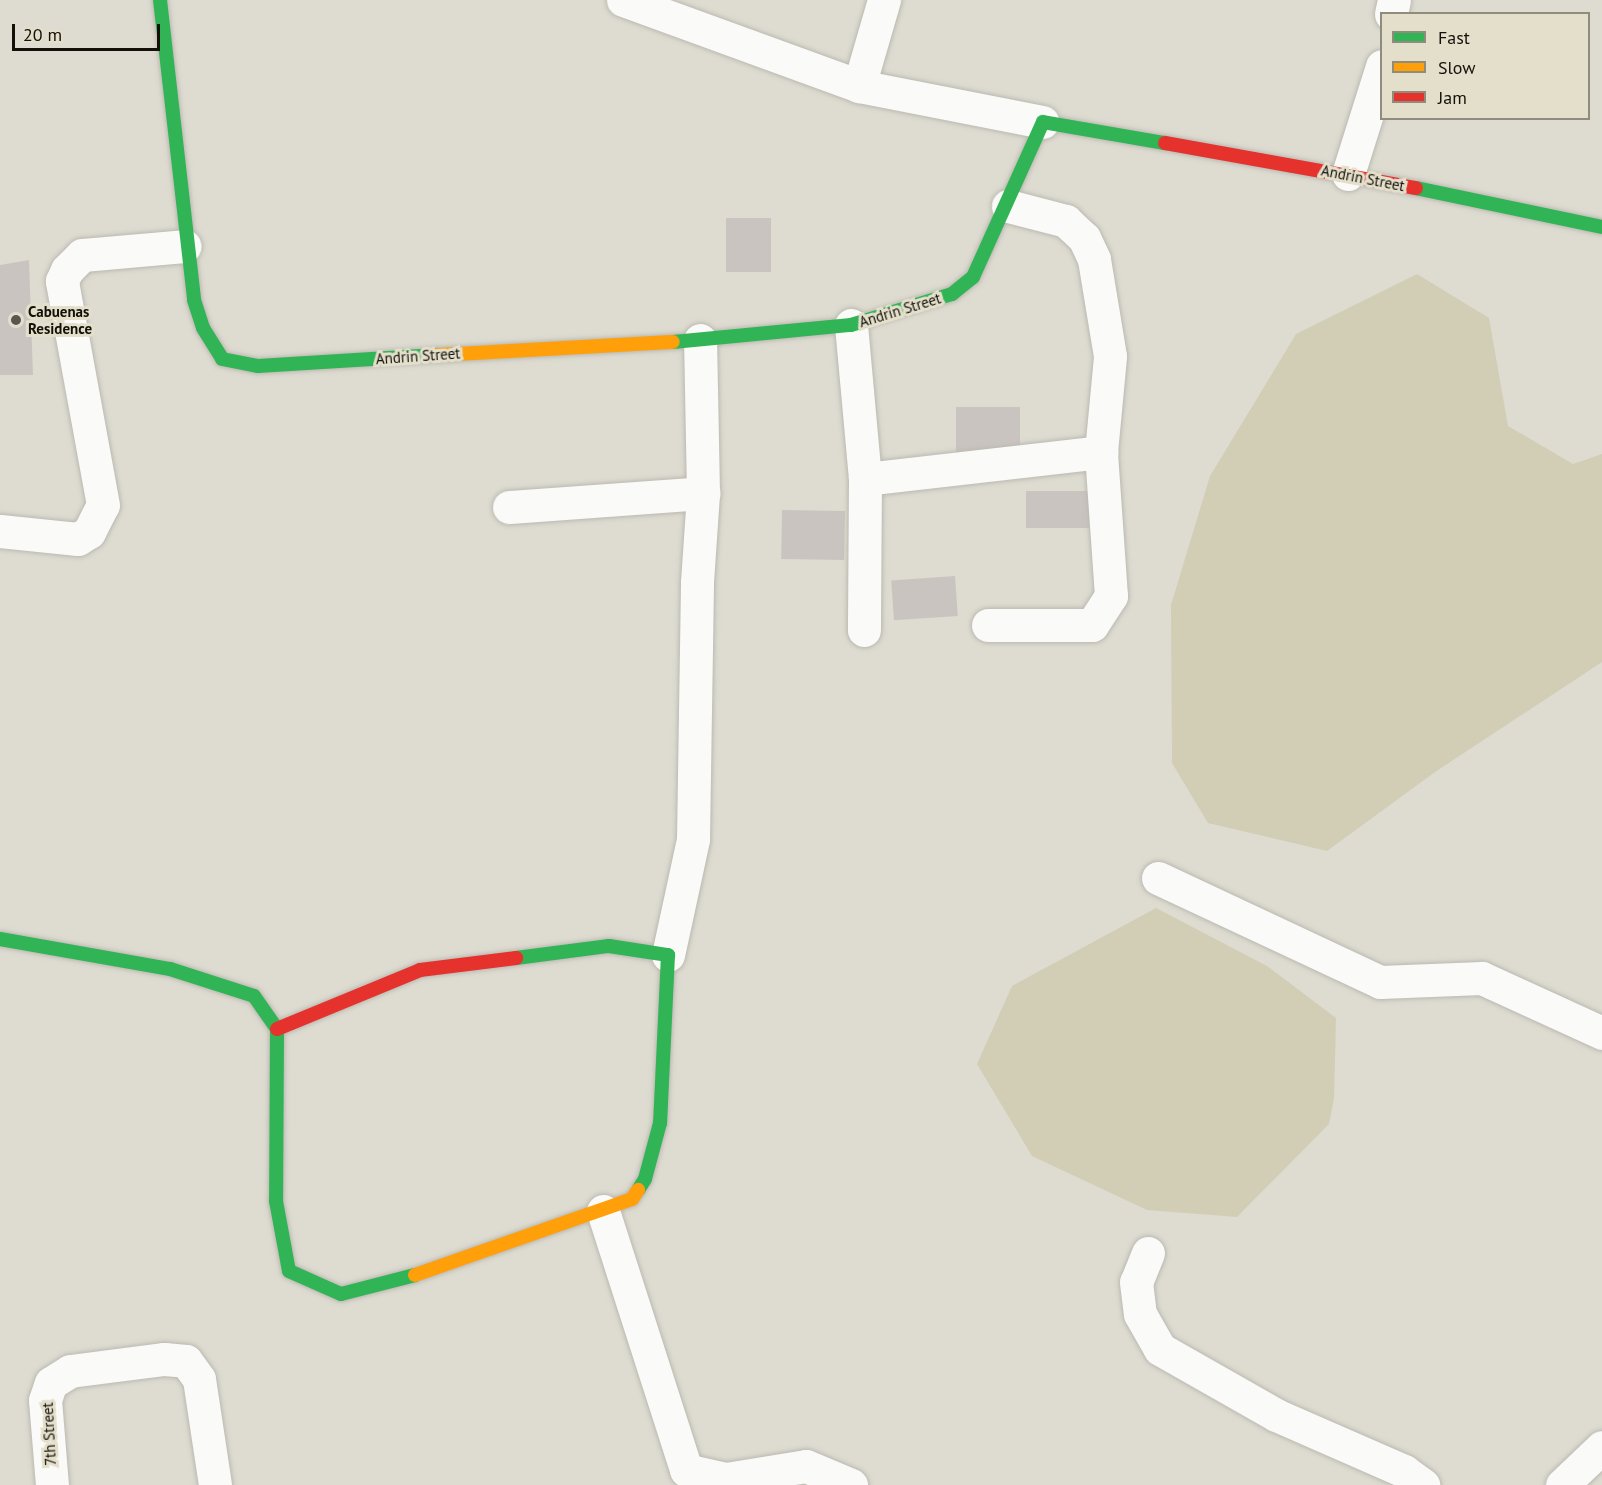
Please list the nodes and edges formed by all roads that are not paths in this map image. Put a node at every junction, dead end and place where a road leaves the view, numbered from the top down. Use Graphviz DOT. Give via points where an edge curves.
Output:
graph roads {
  1 [pos="160,0"];
  2 [pos="623,0"];
  3 [pos="884,0"];
  4 [pos="1380,72"];
  5 [pos="859,86"];
  6 [pos="1043,122"];
  7 [pos="1348,174"];
  8 [pos="1008,206"];
  9 [pos="1602,227"];
  10 [pos="185,246"];
  11 [pos="851,325"];
  12 [pos="700,340"];
  13 [pos="1101,452"];
  14 [pos="865,479"];
  15 [pos="704,493"];
  16 [pos="509,507"];
  17 [pos="0,531"];
  18 [pos="988,625"];
  19 [pos="864,630"];
  20 [pos="1158,878"];
  21 [pos="0,939"];
  22 [pos="668,955"];
  23 [pos="277,1029"];
  24 [pos="1602,1033"];
  25 [pos="603,1211"];
  26 [pos="1148,1253"];
  27 [pos="1602,1447"];
  28 [pos="52,1485"];
  29 [pos="215,1485"];
  30 [pos="851,1485"];
  31 [pos="1423,1485"];
  32 [pos="1562,1485"];
  1 -- 10 [label="street"];
  2 -- 5 [label="street"];
  3 -- 5 [label="street"];
  4 -- 7 [label="street"];
  5 -- 6 [label="street"];
  6 -- 7 [label="street, Andrin Street"];
  6 -- 8 [label="street, Andrin Street"];
  7 -- 9 [label="street, Andrin Street"];
  8 -- 11 [label="street, Andrin Street" via="973,277 952,294"];
  8 -- 13 [label="street" via="1066,221 1084,238 1094,259 1110,356"];
  10 -- 12 [label="street, Andrin Street" via="203,328 222,359 258,366"];
  10 -- 17 [label="street" via="82,255 67,270 62,281 103,505 89,532 78,539"];
  11 -- 12 [label="street, Andrin Street"];
  11 -- 14 [label="street"];
  12 -- 15 [label="street"];
  13 -- 14 [label="street"];
  13 -- 18 [label="street" via="1111,596 1107,603 1092,625"];
  14 -- 19 [label="street"];
  15 -- 16 [label="street"];
  15 -- 22 [label="street" via="697,582 693,839"];
  20 -- 24 [label="street" via="1380,982 1482,978"];
  21 -- 23 [label="street" via="171,969 254,996"];
  22 -- 23 [label="street" via="609,946 420,970"];
  22 -- 25 [label="street" via="655,1150 645,1179 632,1199"];
  23 -- 25 [label="street" via="276,1201 289,1271 341,1294 430,1271"];
  25 -- 30 [label="street" via="686,1470 726,1479 806,1466"];
  26 -- 31 [label="street" via="1136,1282 1140,1314 1160,1349 1276,1415 1404,1471"];
  27 -- 32 [label="street"];
  28 -- 29 [label="street, 7th Street" via="45,1400 51,1383 70,1371 164,1359 186,1361 199,1379"];
}
